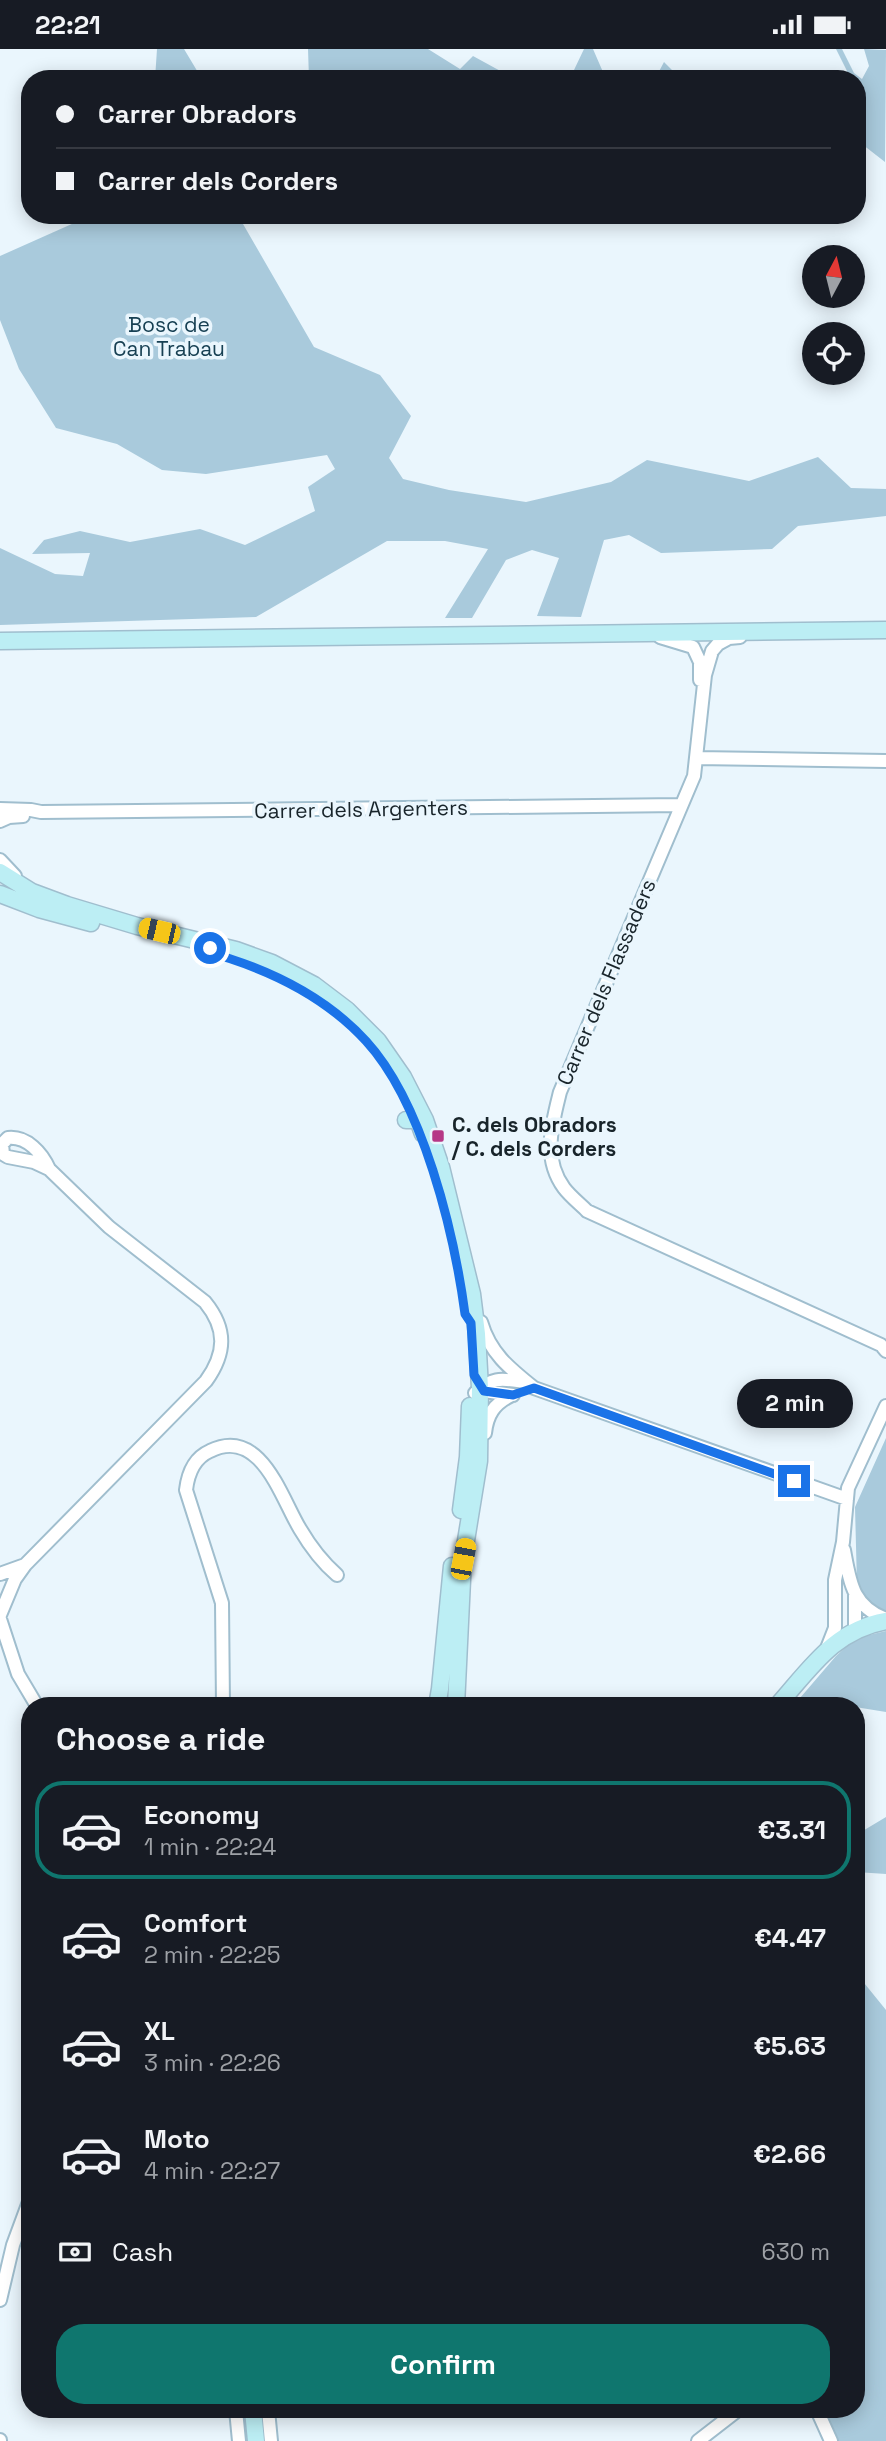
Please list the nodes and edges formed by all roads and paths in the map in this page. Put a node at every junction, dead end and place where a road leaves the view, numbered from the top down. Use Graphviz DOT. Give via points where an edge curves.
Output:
graph roads {
  1 [pos="886,630"];
  2 [pos="791,631"];
  3 [pos="628,633"];
  4 [pos="0,641"];
  5 [pos="701,712"];
  6 [pos="696,758"];
  7 [pos="886,761"];
  8 [pos="680,805"];
  9 [pos="0,809"];
  10 [pos="41,812"];
  11 [pos="0,821"];
  12 [pos="0,860"];
  13 [pos="0,872"];
  14 [pos="20,885"];
  15 [pos="0,894"];
  16 [pos="117,925"];
  17 [pos="230,949"];
  18 [pos="200,950"];
  19 [pos="245,963"];
  20 [pos="268,972"];
  21 [pos="297,976"];
  22 [pos="315,999"];
  23 [pos="361,1025"];
  24 [pos="411,1112"];
  25 [pos="49,1169"];
  26 [pos="461,1244"];
  27 [pos="472,1294"];
  28 [pos="465,1314"];
  29 [pos="886,1351"];
  30 [pos="530,1385"];
  31 [pos="480,1386"];
  32 [pos="513,1395"];
  33 [pos="886,1406"];
  34 [pos="479,1461"];
  35 [pos="465,1483"];
  36 [pos="847,1499"];
  37 [pos="843,1542"];
  38 [pos="458,1558"];
  39 [pos="25,1565"];
  40 [pos="0,1574"];
  41 [pos="337,1575"];
  42 [pos="854,1594"];
  43 [pos="836,1608"];
  44 [pos="0,1617"];
  45 [pos="886,1620"];
  46 [pos="856,1630"];
  47 [pos="825,1651"];
  48 [pos="32,1697"];
  49 [pos="223,1697"];
  50 [pos="438,1697"];
  51 [pos="456,1697"];
  52 [pos="785,1697"];
  53 [pos="21,2223"];
  54 [pos="0,2300"];
  55 [pos="237,2418"];
  56 [pos="254,2418"];
  57 [pos="269,2418"];
  58 [pos="728,2418"];
  59 [pos="821,2418"];
  60 [pos="239,2441"];
  61 [pos="256,2441"];
  62 [pos="271,2441"];
  63 [pos="698,2441"];
  64 [pos="831,2441"];
  1 -- 2 [label="street"];
  2 -- 3 [label="street"];
  2 -- 5 [label="street, Carrer dels Flassaders" via="729,638 718,644 705,675"];
  3 -- 4 [label="street"];
  3 -- 5 [label="street, Carrer dels Flassaders" via="693,647 700,662"];
  5 -- 6 [label="street, Carrer dels Flassaders"];
  6 -- 7 [label="street"];
  6 -- 8 [label="street, Carrer dels Flassaders" via="694,776"];
  8 -- 10 [label="street, Carrer dels Argenters"];
  8 -- 29 [label="street, Carrer dels Flassaders" via="560,1092 550,1133 552,1164 564,1188 587,1211"];
  9 -- 10 [label="street, Carrer dels Argenters"];
  10 -- 11 [label="street, Carrer dels Argenters"];
  12 -- 14 [label="street"];
  13 -- 14 [label="street"];
  14 -- 16 [label="street"];
  15 -- 16 [label="street" via="39,909"];
  16 -- 17 [label="street"];
  16 -- 18 [label="street"];
  17 -- 18 [label="street"];
  17 -- 19 [label="street" via="246,958"];
  17 -- 21 [label="street"];
  18 -- 19 [label="street"];
  19 -- 20 [label="street"];
  20 -- 21 [label="street"];
  20 -- 22 [label="street"];
  21 -- 22 [label="street"];
  21 -- 23 [label="street"];
  22 -- 23 [label="street" via="330,1002"];
  22 -- 24 [label="street" via="366,1041"];
  23 -- 24 [label="street" via="401,1081"];
  23 -- 26 [label="street" via="378,1041 425,1120"];
  24 -- 26 [label="street"];
  24 -- 28 [label="street" via="444,1215"];
  25 -- 39 [label="street" via="109,1227 205,1302 214,1313 223,1345 206,1381"];
  26 -- 27 [label="street"];
  27 -- 30 [label="street" via="484,1334 498,1357"];
  27 -- 31 [label="street"];
  28 -- 31 [label="street" via="471,1323 474,1375"];
  28 -- 35 [label="street" via="470,1389"];
  30 -- 31 [label="street" via="502,1379"];
  30 -- 32 [label="street"];
  30 -- 36 [label="street"];
  31 -- 32 [label="street" via="484,1391"];
  31 -- 34 [label="street"];
  31 -- 35 [label="street" via="475,1394 471,1469"];
  32 -- 34 [label="street" via="498,1402 486,1419"];
  33 -- 36 [label="street"];
  34 -- 38 [label="street"];
  35 -- 38 [label="street"];
  36 -- 37 [label="street"];
  37 -- 42 [label="street"];
  37 -- 43 [label="street" via="835,1580"];
  38 -- 50 [label="street"];
  38 -- 51 [label="street"];
  39 -- 40 [label="street"];
  39 -- 44 [label="street"];
  41 -- 49 [label="street" via="307,1540 270,1470 253,1453 222,1447 194,1464 186,1490 222,1603"];
  42 -- 45 [label="street" via="863,1606"];
  42 -- 46 [label="street"];
  43 -- 46 [label="street"];
  43 -- 47 [label="street" via="835,1628"];
  44 -- 48 [label="street" via="18,1674"];
  45 -- 46 [label="street"];
  46 -- 47 [label="street"];
  47 -- 52 [label="street"];
  53 -- 54 [label="street"];
  55 -- 60 [label="street"];
  56 -- 61 [label="street"];
  57 -- 62 [label="street"];
  58 -- 63 [label="street"];
  59 -- 64 [label="street"];
}
